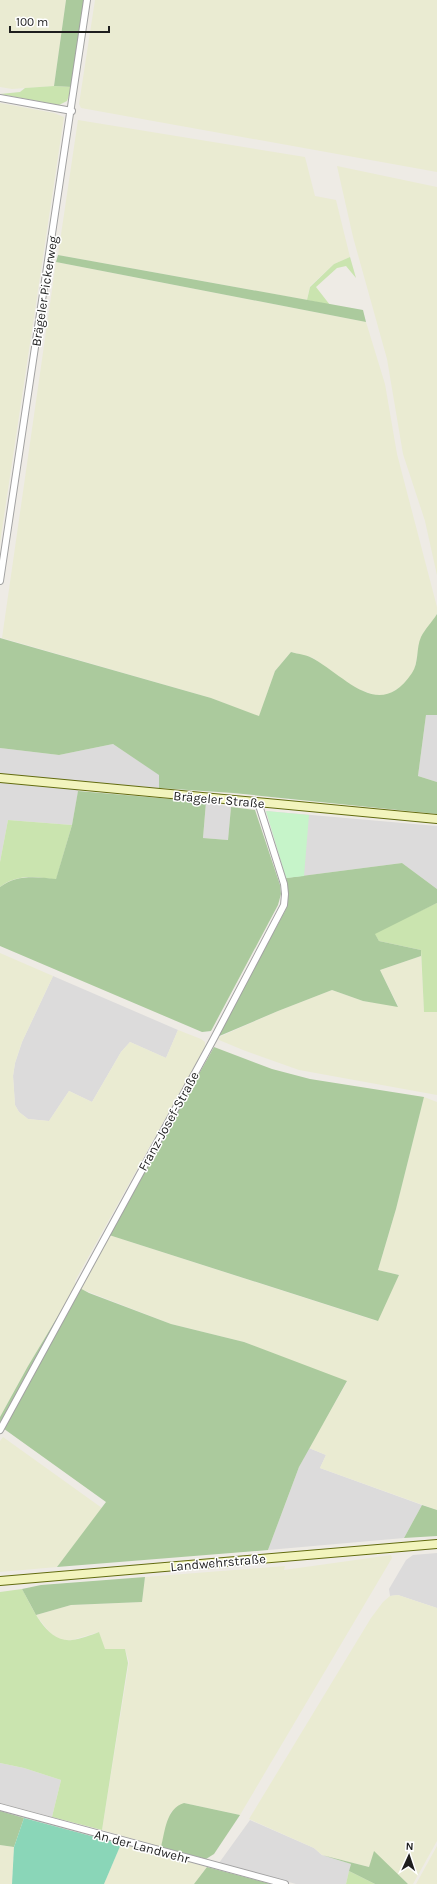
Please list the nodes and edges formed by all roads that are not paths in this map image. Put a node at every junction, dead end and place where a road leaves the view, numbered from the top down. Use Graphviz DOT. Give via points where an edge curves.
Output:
graph roads {
  1 [pos="87,0"];
  2 [pos="0,98"];
  3 [pos="72,111"];
  4 [pos="0,581"];
  5 [pos="0,778"];
  6 [pos="258,802"];
  7 [pos="437,819"];
  8 [pos="0,1430"];
  9 [pos="437,1544"];
  10 [pos="0,1581"];
  11 [pos="0,1807"];
  12 [pos="285,1884"];
  1 -- 3 [label="street, Brägeler Pickerweg"];
  2 -- 3 [label="street"];
  3 -- 4 [label="street, Brägeler Pickerweg"];
  5 -- 6 [label="street, Brägeler Straße"];
  6 -- 7 [label="street, Brägeler Straße"];
  6 -- 8 [label="street, Franz-Josef-Straße" via="284,884 284,905"];
  9 -- 10 [label="street, Landwehrstraße"];
  11 -- 12 [label="street, An der Landwehr"];
}
